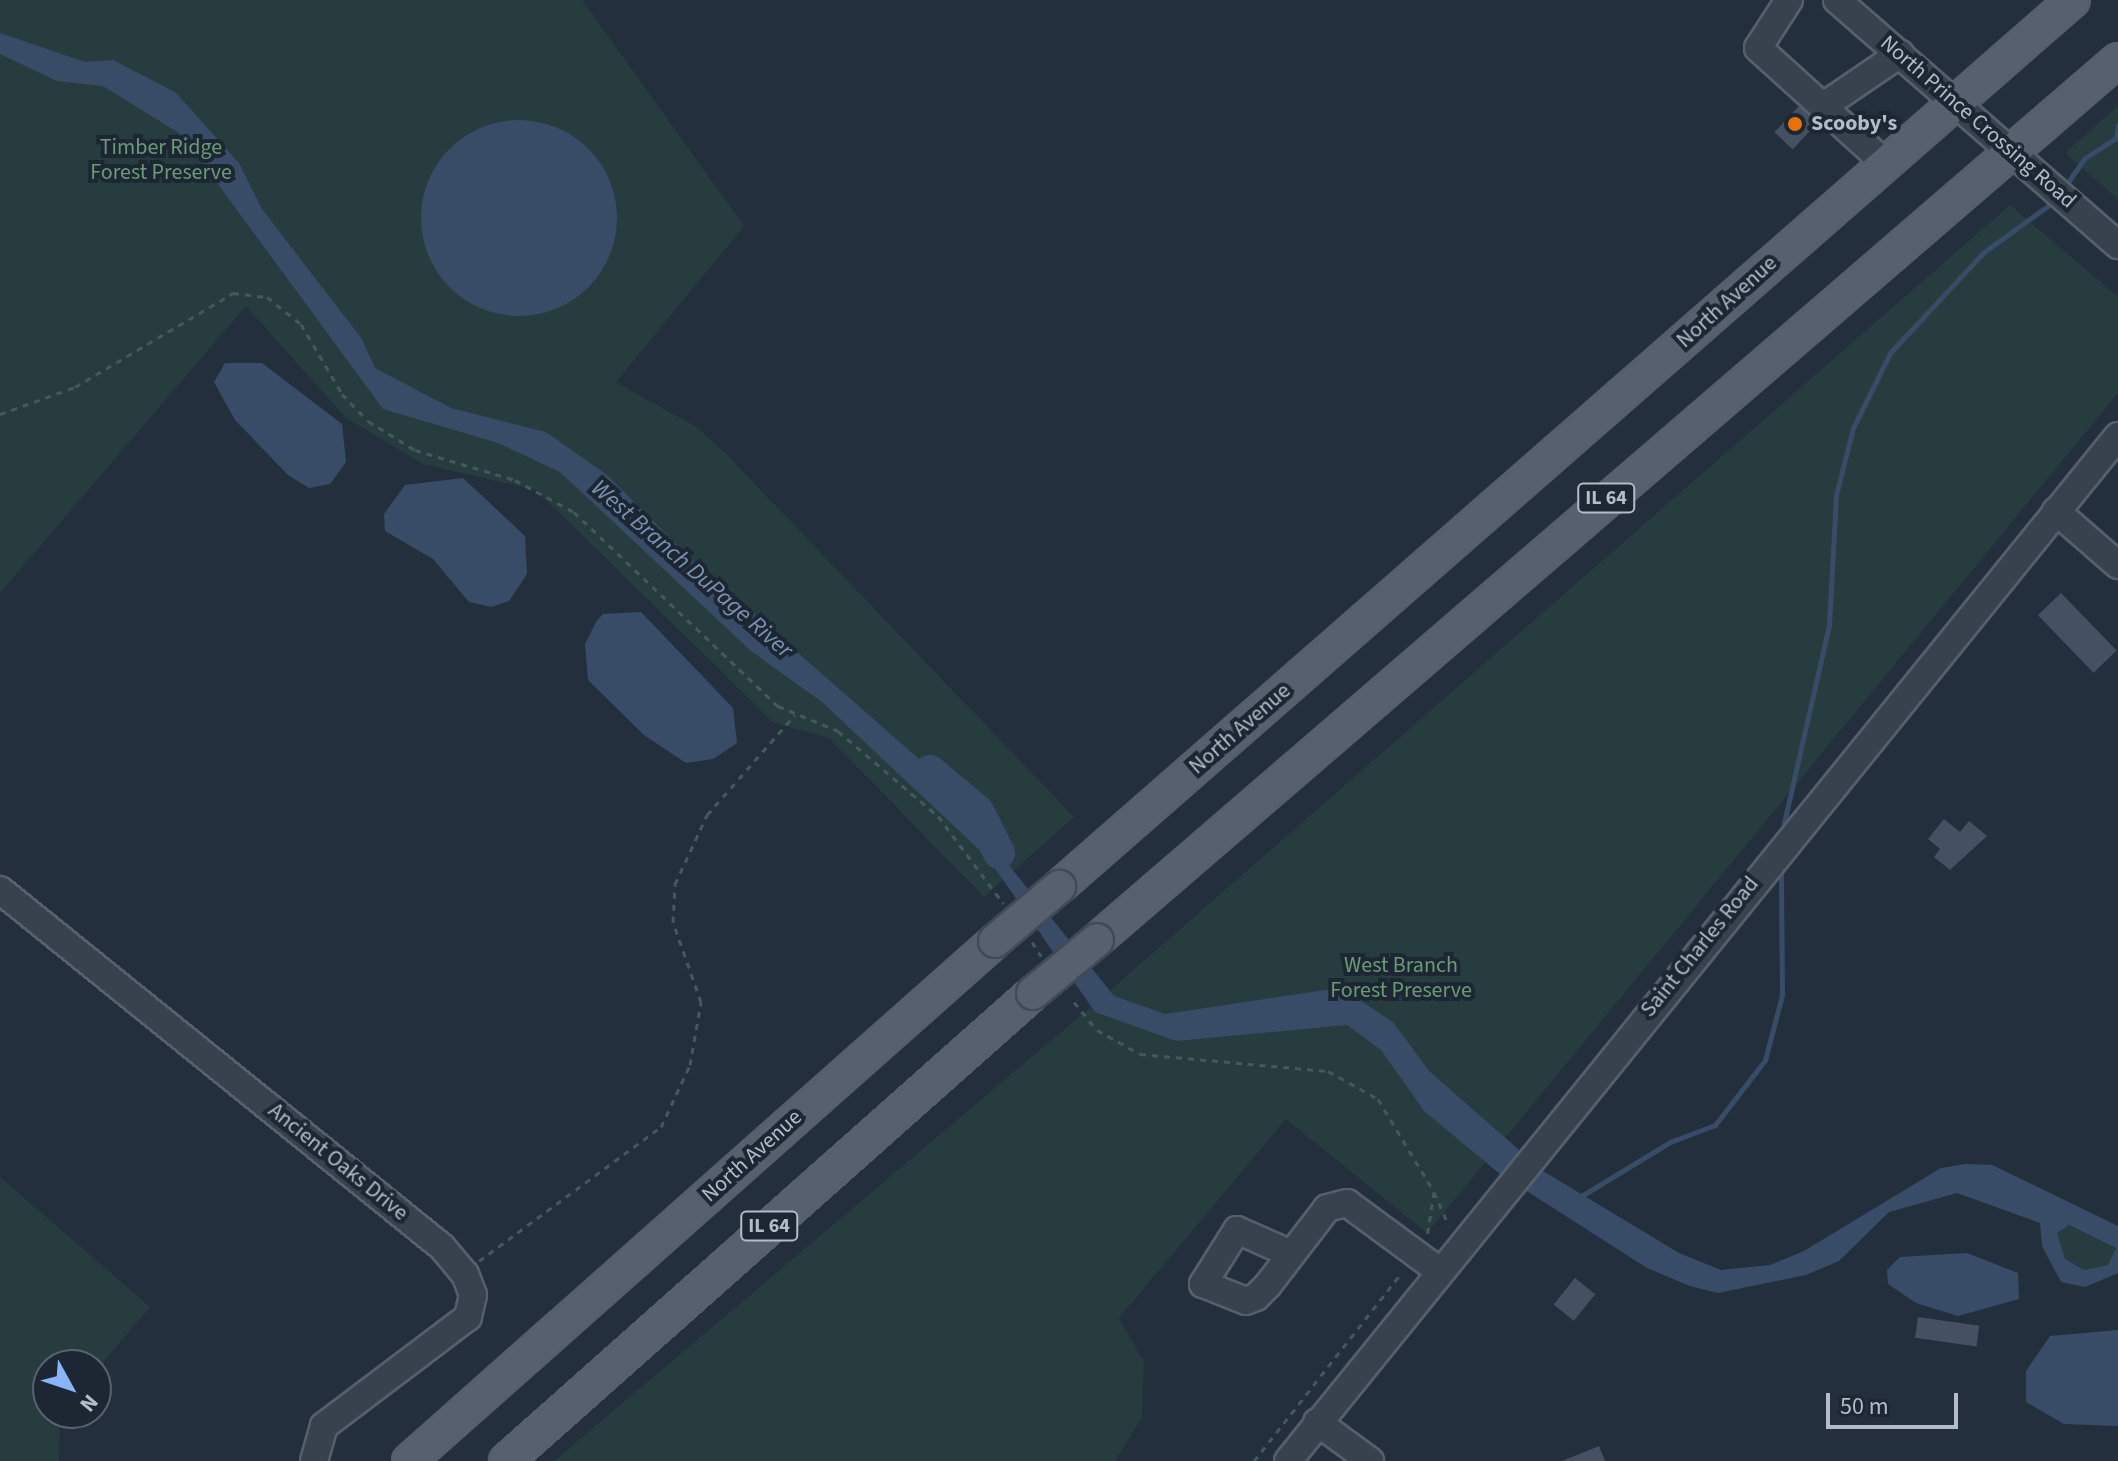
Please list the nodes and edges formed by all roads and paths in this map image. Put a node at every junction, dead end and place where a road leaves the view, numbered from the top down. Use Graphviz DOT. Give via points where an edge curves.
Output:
graph roads {
  1 [pos="1789,0"];
  2 [pos="1837,0"];
  3 [pos="2073,0"];
  4 [pos="1900,54"];
  5 [pos="2118,60"];
  6 [pos="1954,102"];
  7 [pos="1825,105"];
  8 [pos="2012,152"];
  9 [pos="1885,163"];
  10 [pos="2118,245"];
  11 [pos="0,414"];
  12 [pos="2118,436"];
  13 [pos="2056,511"];
  14 [pos="2118,565"];
  15 [pos="795,715"];
  16 [pos="0,890"];
  17 [pos="1004,903"];
  18 [pos="1031,941"];
  19 [pos="1048,965"];
  20 [pos="1074,1002"];
  21 [pos="1434,1192"];
  22 [pos="1458,1244"];
  23 [pos="1419,1251"];
  24 [pos="1291,1254"];
  25 [pos="1438,1270"];
  26 [pos="465,1274"];
  27 [pos="1317,1422"];
  28 [pos="314,1461"];
  29 [pos="409,1461"];
  30 [pos="506,1461"];
  31 [pos="1254,1461"];
  32 [pos="1288,1461"];
  33 [pos="1370,1461"];
  1 -- 7 [label="street" via="1758,48"];
  2 -- 4 [label="street, North Prince Crossing Road"];
  3 -- 6 [label="main road, North Avenue / IL 64"];
  4 -- 6 [label="street, North Prince Crossing Road"];
  4 -- 7 [label="street"];
  5 -- 8 [label="main road, IL 64"];
  6 -- 8 [label="street, North Prince Crossing Road"];
  6 -- 9 [label="main road, North Avenue / IL 64"];
  7 -- 9 [label="street"];
  8 -- 10 [label="street, North Prince Crossing Road"];
  8 -- 30 [label="main road, IL 64, bridge" via="1033,993"];
  9 -- 29 [label="main road, North Avenue / IL 64, bridge"];
  11 -- 15 [label="path" via="75,387 183,319 233,293 253,291 301,324 342,394 386,436 550,496"];
  12 -- 13 [label="street, Saint Charles Road"];
  13 -- 14 [label="street"];
  13 -- 22 [label="street, Saint Charles Road"];
  15 -- 17 [label="path" via="838,731 938,816"];
  15 -- 26 [label="path" via="707,815 675,884 673,922 701,1002 690,1065 661,1127"];
  16 -- 26 [label="street, Ancient Oaks Drive" via="442,1247"];
  18 -- 19 [label="path"];
  20 -- 21 [label="path" via="1097,1030 1140,1054 1295,1065 1357,1086 1390,1114"];
  21 -- 22 [label="path"];
  21 -- 23 [label="path"];
  22 -- 25 [label="street, Saint Charles Road"];
  23 -- 24 [label="street" via="1347,1203 1327,1208"];
  23 -- 25 [label="street"];
  23 -- 31 [label="path"];
  25 -- 27 [label="street, Saint Charles Road"];
  26 -- 28 [label="street" via="473,1295 468,1317 324,1426"];
  27 -- 32 [label="street, Saint Charles Road"];
  27 -- 33 [label="street"];
}
